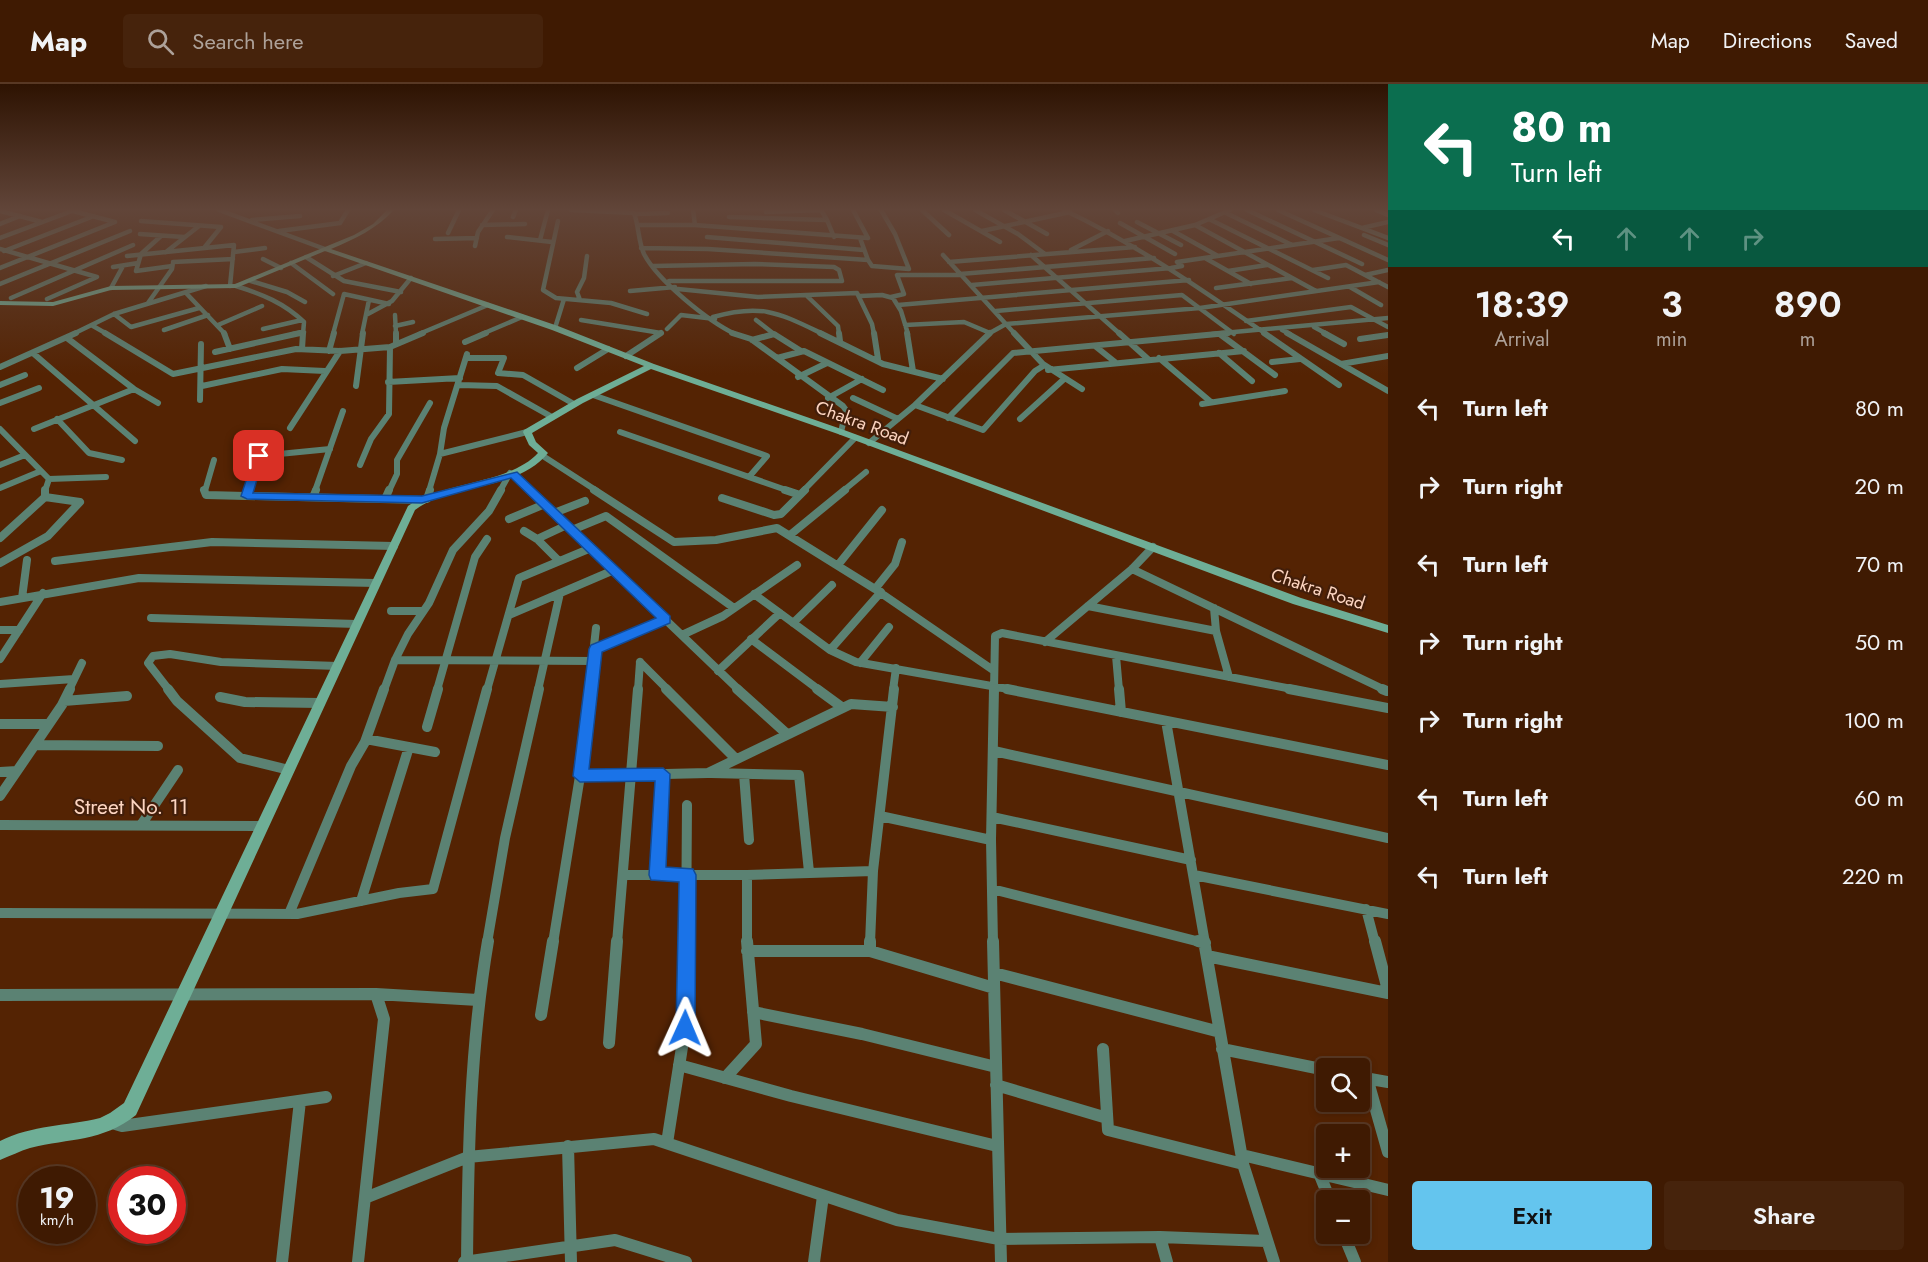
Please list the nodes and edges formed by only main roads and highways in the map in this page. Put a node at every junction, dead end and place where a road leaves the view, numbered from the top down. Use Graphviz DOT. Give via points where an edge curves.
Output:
graph roads {
  1 [pos="287,265"];
  2 [pos="372,265"];
  3 [pos="0,303"];
  4 [pos="651,366"];
  5 [pos="1388,629"];
  6 [pos="0,1151"];
  1 -- 3 [label="main road" via="233,286 111,288 53,304"];
  2 -- 4 [label="main road, Chakra Road" via="555,328"];
  4 -- 5 [label="main road, Chakra Road" via="1297,601"];
  4 -- 6 [label="main road" via="527,432 543,456 510,473 424,499 411,508 130,1109 112,1123 33,1137"];
}
